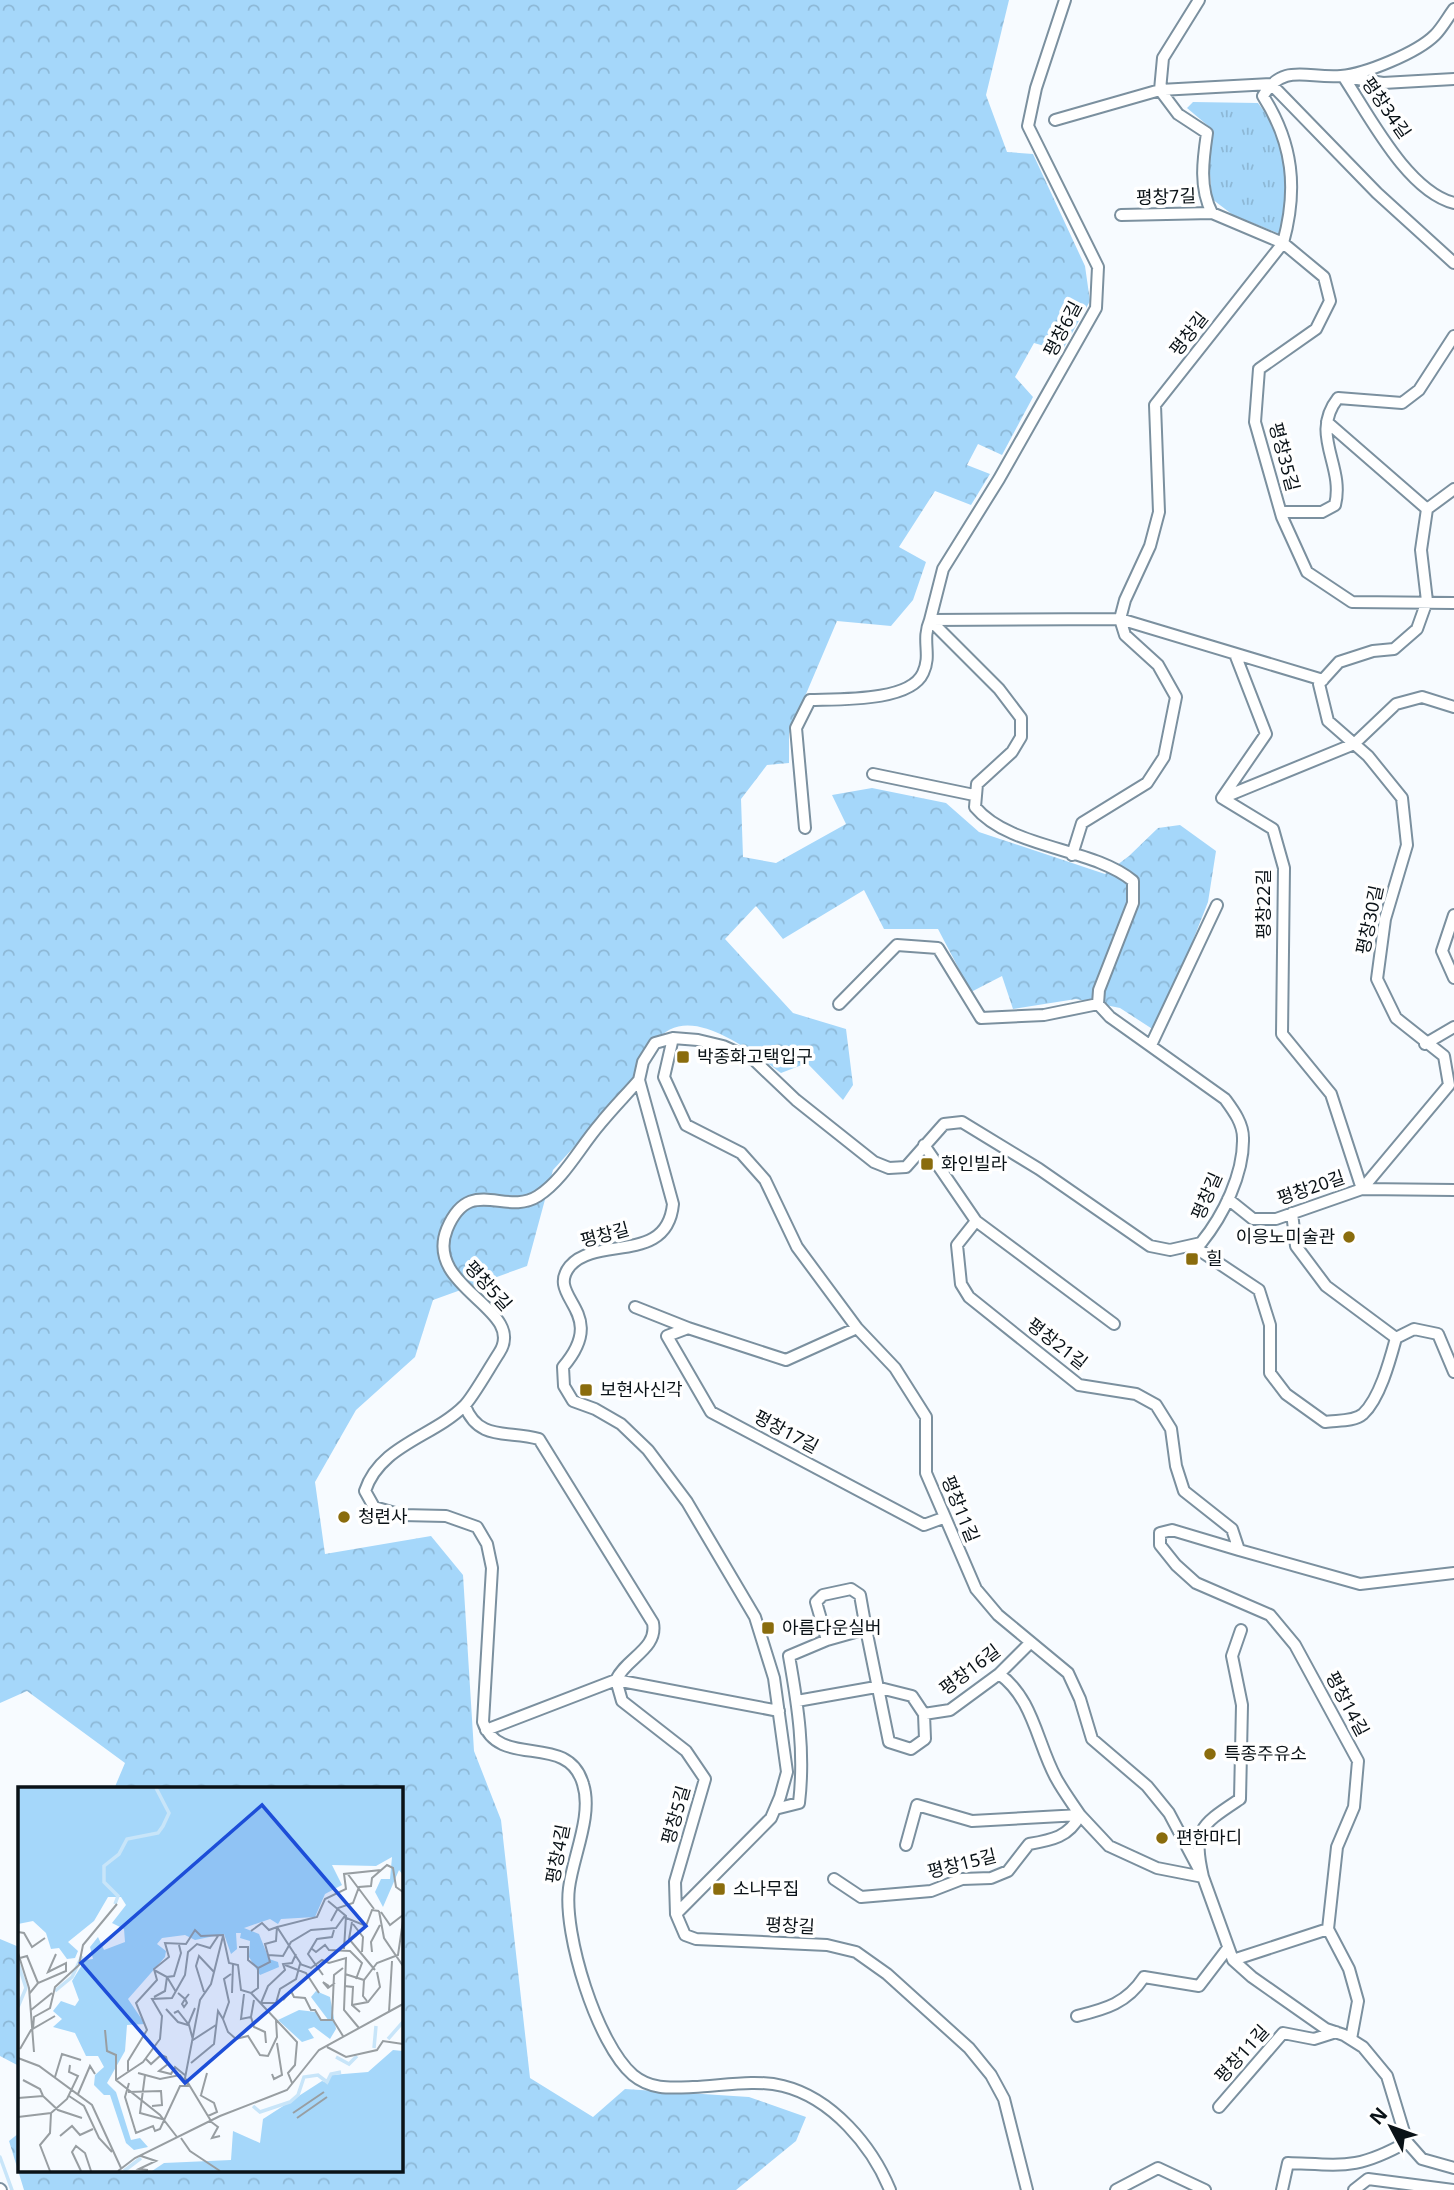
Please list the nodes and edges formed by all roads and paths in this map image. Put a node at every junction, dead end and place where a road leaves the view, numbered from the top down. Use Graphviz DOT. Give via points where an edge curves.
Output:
graph roads {
  1 [pos="1065,0"];
  2 [pos="1199,0"];
  3 [pos="1454,9"];
  4 [pos="1343,76"];
  5 [pos="1454,79"];
  6 [pos="1270,84"];
  7 [pos="1160,90"];
  8 [pos="1055,120"];
  9 [pos="1454,203"];
  10 [pos="1212,213"];
  11 [pos="1121,215"];
  12 [pos="1283,243"];
  13 [pos="1454,263"];
  14 [pos="1454,336"];
  15 [pos="1327,422"];
  16 [pos="1454,489"];
  17 [pos="1427,509"];
  18 [pos="1281,512"];
  19 [pos="1427,601"];
  20 [pos="1454,603"];
  21 [pos="1121,619"];
  22 [pos="930,620"];
  23 [pos="1235,654"];
  24 [pos="1323,680"];
  25 [pos="1454,707"];
  26 [pos="1354,744"];
  27 [pos="873,774"];
  28 [pos="974,794"];
  29 [pos="1222,798"];
  30 [pos="805,828"];
  31 [pos="1072,855"];
  32 [pos="1217,905"];
  33 [pos="1454,915"];
  34 [pos="1454,978"];
  35 [pos="839,1004"];
  36 [pos="1098,1004"];
  37 [pos="1454,1027"];
  38 [pos="673,1038"];
  39 [pos="1425,1044"];
  40 [pos="1151,1045"];
  41 [pos="639,1080"];
  42 [pos="924,1145"];
  43 [pos="1362,1189"];
  44 [pos="1454,1190"];
  45 [pos="1228,1199"];
  46 [pos="1292,1213"];
  47 [pos="976,1221"];
  48 [pos="1193,1246"];
  49 [pos="635,1307"];
  50 [pos="1114,1324"];
  51 [pos="688,1328"];
  52 [pos="857,1328"];
  53 [pos="1396,1338"];
  54 [pos="1454,1372"];
  55 [pos="464,1406"];
  56 [pos="943,1518"];
  57 [pos="1239,1550"];
  58 [pos="1454,1573"];
  59 [pos="866,1629"];
  60 [pos="1241,1630"];
  61 [pos="827,1640"];
  62 [pos="1030,1643"];
  63 [pos="999,1674"];
  64 [pos="616,1680"];
  65 [pos="876,1687"];
  66 [pos="797,1700"];
  67 [pos="779,1711"];
  68 [pos="924,1713"];
  69 [pos="486,1730"];
  70 [pos="775,1809"];
  71 [pos="1080,1815"];
  72 [pos="906,1845"];
  73 [pos="1203,1877"];
  74 [pos="834,1879"];
  75 [pos="676,1914"];
  76 [pos="1328,1929"];
  77 [pos="1228,1948"];
  78 [pos="1233,1960"];
  79 [pos="1077,2016"];
  80 [pos="1336,2032"];
  81 [pos="1351,2039"];
  82 [pos="1219,2107"];
  83 [pos="1407,2142"];
  84 [pos="1454,2168"];
  85 [pos="890,2190"];
  86 [pos="1027,2190"];
  87 [pos="1116,2190"];
  88 [pos="1205,2190"];
  89 [pos="1282,2190"];
  90 [pos="1354,2190"];
  91 [pos="1452,2190"];
  1 -- 22 [label="street, 평창6길" via="1035,88 1028,126 1098,267 1096,308 943,569"];
  2 -- 7 [label="street" via="1163,58"];
  3 -- 4 [label="street" via="1434,36 1402,57"];
  4 -- 5 [label="street, 평창34길" via="1383,83"];
  4 -- 6 [label="street" via="1283,75"];
  4 -- 9 [label="street, 평창34길" via="1411,176 1441,199"];
  6 -- 7 [label="street"];
  6 -- 12 [label="street, 평창길 / 평창길" via="1263,96 1280,122 1290,156 1290,218"];
  6 -- 13 [label="street" via="1377,193"];
  7 -- 8 [label="street"];
  7 -- 10 [label="street, 평창7길" via="1178,114 1207,133 1205,200"];
  10 -- 11 [label="street, 평창7길"];
  10 -- 12 [label="street, 평창7길"];
  12 -- 18 [label="street, 평창35길" via="1324,277 1331,301 1316,328 1259,369 1255,422"];
  12 -- 21 [label="street, 평창길 / 평창길" via="1155,405 1159,512"];
  14 -- 15 [label="street" via="1419,390 1402,403 1338,398"];
  15 -- 17 [label="street"];
  15 -- 18 [label="street" via="1325,431 1339,490 1335,505 1322,512"];
  16 -- 17 [label="street"];
  17 -- 19 [label="street" via="1421,550"];
  18 -- 19 [label="street, 평창35길" via="1307,572 1353,602"];
  19 -- 20 [label="street, 평창35길"];
  19 -- 24 [label="street" via="1417,629 1394,649 1339,662"];
  21 -- 22 [label="street"];
  21 -- 23 [label="street"];
  21 -- 31 [label="street" via="1125,635 1158,665 1176,697 1164,757 1147,783 1082,823"];
  22 -- 28 [label="street" via="999,689 1021,718 1021,737 1012,752 989,770"];
  22 -- 30 [label="street, 평창6길" via="924,634 928,652 922,675 902,693 810,701 796,728"];
  23 -- 24 [label="street"];
  23 -- 29 [label="street" via="1266,734"];
  24 -- 26 [label="street, 평창30길" via="1319,684 1328,721"];
  25 -- 26 [label="street" via="1422,697 1396,704"];
  26 -- 29 [label="street"];
  26 -- 39 [label="street, 평창30길" via="1402,798 1407,845 1384,919 1377,979 1396,1018"];
  27 -- 28 [label="street"];
  28 -- 31 [label="street" via="975,807 983,817"];
  29 -- 43 [label="street, 평창22길" via="1273,829 1284,868 1282,1034 1331,1094"];
  31 -- 36 [label="street" via="1120,871 1133,881 1133,903 1099,990"];
  32 -- 40 [label="street"];
  33 -- 34 [label="street" via="1442,951"];
  35 -- 36 [label="street" via="897,944 938,948 981,1018 1044,1015"];
  36 -- 40 [label="street, 평창길 / 평창길"];
  37 -- 39 [label="street"];
  38 -- 41 [label="street" via="655,1043"];
  38 -- 42 [label="street" via="723,1046 754,1060 874,1162 889,1168 906,1167"];
  38 -- 52 [label="street, 평창11길" via="664,1077 686,1125 741,1153 765,1180 797,1247"];
  39 -- 43 [label="street, 평창30길" via="1444,1056 1449,1085"];
  40 -- 45 [label="street, 평창길 / 평창길" via="1225,1099 1237,1115 1244,1136"];
  41 -- 55 [label="street, 평창5길" via="556,1181 537,1197 472,1200 460,1207 446,1231 443,1259 504,1332 501,1350"];
  41 -- 67 [label="street, 평창길 / 평창길" via="672,1215 655,1238 577,1260 566,1273 564,1290 583,1324 579,1349 563,1367 564,1386 573,1401 621,1424 648,1450 687,1502 755,1617"];
  42 -- 47 [label="street"];
  42 -- 48 [label="street" via="944,1124 962,1122 1039,1168 1150,1246 1170,1250"];
  43 -- 44 [label="street, 평창20길"];
  43 -- 46 [label="street, 평창20길"];
  45 -- 46 [label="street, 평창20길" via="1253,1219"];
  45 -- 48 [label="street, 평창길 / 평창길" via="1213,1229"];
  46 -- 53 [label="street" via="1296,1246 1326,1286"];
  47 -- 50 [label="street"];
  47 -- 57 [label="street, 평창21길" via="957,1245 961,1284 969,1297 1079,1385 1136,1394 1156,1405 1171,1429 1175,1466 1184,1491 1232,1529"];
  48 -- 53 [label="street" via="1259,1290 1270,1325 1270,1373 1286,1394 1325,1422 1362,1415 1387,1373"];
  49 -- 51 [label="street"];
  51 -- 52 [label="street" via="786,1360"];
  51 -- 56 [label="street, 평창17길" via="667,1336 711,1412 924,1525"];
  52 -- 56 [label="street, 평창11길" via="895,1368 926,1417 926,1473"];
  53 -- 54 [label="street" via="1414,1329 1438,1334"];
  55 -- 64 [label="street" via="473,1423 491,1433 539,1439 653,1623 655,1634 648,1647 622,1667"];
  55 -- 69 [label="street, 평창5길" via="390,1455 370,1475 365,1490 374,1507 402,1515 446,1516 477,1527 487,1544 492,1568"];
  56 -- 62 [label="street, 평창11길" via="976,1589"];
  57 -- 58 [label="street" via="1360,1584"];
  57 -- 76 [label="street, 평창14길" via="1172,1530 1160,1533 1160,1545 1196,1583 1270,1615 1296,1645 1358,1761 1354,1807 1337,1847"];
  59 -- 61 [label="street"];
  59 -- 61 [label="street" via="859,1595 851,1589 823,1595 816,1602"];
  59 -- 65 [label="street"];
  60 -- 73 [label="street, 평창11길" via="1232,1656 1242,1705 1240,1799 1207,1821 1196,1847"];
  61 -- 66 [label="street" via="789,1656"];
  62 -- 63 [label="street, 평창16길"];
  62 -- 73 [label="street, 평창11길" via="1068,1673 1092,1739 1162,1804"];
  63 -- 68 [label="street, 평창16길" via="950,1710"];
  63 -- 71 [label="street" via="1013,1684 1035,1724 1055,1777"];
  64 -- 67 [label="street"];
  64 -- 69 [label="street"];
  64 -- 75 [label="street, 평창5길" via="622,1701 686,1751 705,1779 675,1882"];
  65 -- 66 [label="street"];
  65 -- 68 [label="street" via="912,1696"];
  65 -- 68 [label="street" via="889,1742 911,1749 925,1739"];
  66 -- 70 [label="street" via="803,1766 799,1803"];
  67 -- 70 [label="street, 평창길 / 평창길" via="787,1772"];
  69 -- 85 [label="street, 평창4길" via="499,1743 562,1755 578,1770 585,1810 568,1890 567,1920 575,1959 611,2048 633,2075 664,2089 763,2084 797,2091 828,2108 857,2136 880,2166"];
  70 -- 75 [label="street, 평창길 / 평창길"];
  71 -- 72 [label="street, 평창15길" via="972,1821 917,1805"];
  71 -- 73 [label="street" via="1109,1846 1157,1868"];
  71 -- 74 [label="street, 평창15길" via="1057,1839 1029,1844 1008,1871 991,1878 962,1879 931,1891 861,1896"];
  73 -- 77 [label="street, 평창11길"];
  75 -- 86 [label="street, 평창길 / 평창길" via="685,1935 696,1939 827,1945 856,1952 887,1974 991,2074 1004,2099"];
  76 -- 78 [label="street"];
  76 -- 81 [label="street" via="1349,1969 1358,2001"];
  77 -- 78 [label="street, 평창11길"];
  77 -- 79 [label="street" via="1199,1986 1144,1977 1134,1992 1111,2008"];
  78 -- 80 [label="street" via="1308,2017"];
  80 -- 81 [label="street"];
  80 -- 82 [label="street, 평창11길" via="1314,2039 1283,2033"];
  81 -- 83 [label="street" via="1387,2076"];
  83 -- 84 [label="street" via="1422,2159"];
  83 -- 89 [label="street" via="1353,2166 1288,2163"];
  87 -- 88 [label="street" via="1158,2168"];
  90 -- 91 [label="street" via="1368,2179"];
}
